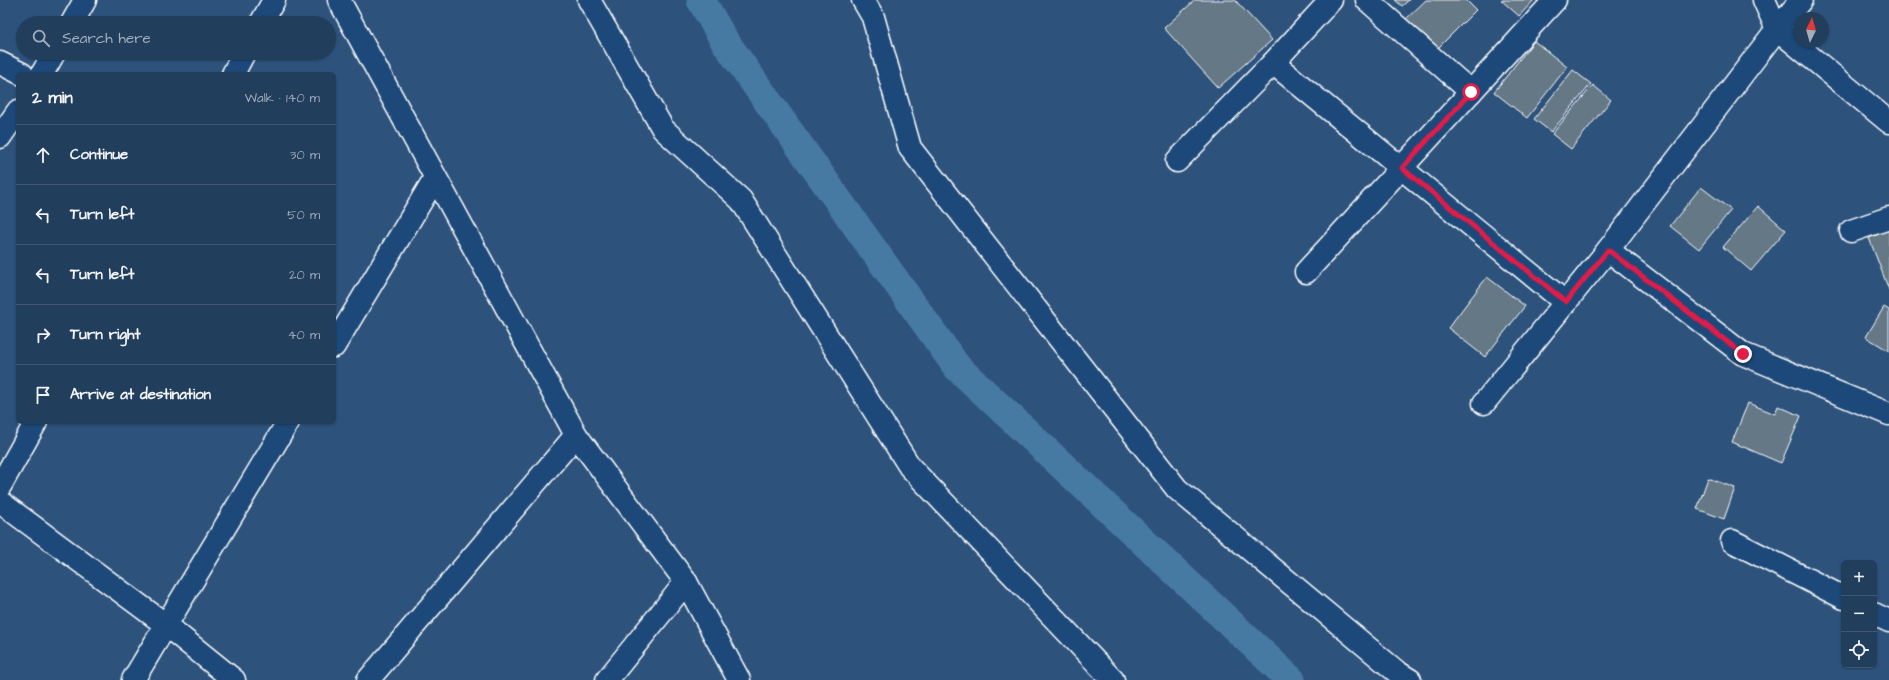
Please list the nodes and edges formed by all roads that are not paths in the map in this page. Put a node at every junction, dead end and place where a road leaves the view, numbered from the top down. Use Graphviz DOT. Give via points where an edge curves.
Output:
graph roads {
  1 [pos="85,0"];
  2 [pos="274,0"];
  3 [pos="339,0"];
  4 [pos="589,0"];
  5 [pos="863,0"];
  6 [pos="1331,0"];
  7 [pos="1367,0"];
  8 [pos="1555,0"];
  9 [pos="1764,0"];
  10 [pos="1801,0"];
  11 [pos="76,16"];
  12 [pos="265,16"];
  13 [pos="1777,29"];
  14 [pos="50,60"];
  15 [pos="240,60"];
  16 [pos="1273,62"];
  17 [pos="0,63"];
  18 [pos="18,72"];
  19 [pos="43,72"];
  20 [pos="234,72"];
  21 [pos="1471,92"];
  22 [pos="16,114"];
  23 [pos="1889,122"];
  24 [pos="0,137"];
  25 [pos="1177,161"];
  26 [pos="1402,168"];
  27 [pos="435,178"];
  28 [pos="1889,218"];
  29 [pos="1851,231"];
  30 [pos="1608,250"];
  31 [pos="1306,272"];
  32 [pos="1566,302"];
  33 [pos="336,343"];
  34 [pos="1484,403"];
  35 [pos="1889,414"];
  36 [pos="35,424"];
  37 [pos="287,424"];
  38 [pos="576,435"];
  39 [pos="0,486"];
  40 [pos="0,502"];
  41 [pos="1732,541"];
  42 [pos="686,582"];
  43 [pos="1841,596"];
  44 [pos="1877,615"];
  45 [pos="1889,621"];
  46 [pos="166,625"];
  47 [pos="133,680"];
  48 [pos="234,680"];
  49 [pos="368,680"];
  50 [pos="607,680"];
  51 [pos="739,680"];
  52 [pos="1113,680"];
  53 [pos="1410,680"];
  1 -- 11 [label="street"];
  2 -- 12 [label="street"];
  3 -- 27 [label="street"];
  4 -- 52 [label="street" via="663,129 741,200 910,467"];
  5 -- 53 [label="street" via="873,17 910,148 1177,489 1397,672"];
  6 -- 16 [label="street"];
  7 -- 21 [label="street"];
  8 -- 21 [label="street"];
  9 -- 13 [label="street"];
  10 -- 13 [label="street"];
  13 -- 23 [label="street"];
  13 -- 30 [label="street"];
  14 -- 19 [label="street"];
  15 -- 20 [label="street"];
  16 -- 25 [label="street"];
  16 -- 26 [label="street"];
  17 -- 18 [label="street"];
  21 -- 26 [label="street"];
  22 -- 24 [label="street"];
  26 -- 31 [label="street"];
  26 -- 32 [label="street"];
  27 -- 33 [label="street"];
  27 -- 38 [label="street"];
  28 -- 29 [label="street"];
  30 -- 32 [label="street"];
  30 -- 35 [label="street" via="1743,354"];
  32 -- 34 [label="street"];
  36 -- 39 [label="street"];
  37 -- 46 [label="street"];
  38 -- 42 [label="street"];
  38 -- 49 [label="street"];
  40 -- 46 [label="street"];
  41 -- 43 [label="street"];
  42 -- 50 [label="street"];
  42 -- 51 [label="street"];
  44 -- 45 [label="street"];
  46 -- 47 [label="street"];
  46 -- 48 [label="street"];
}
